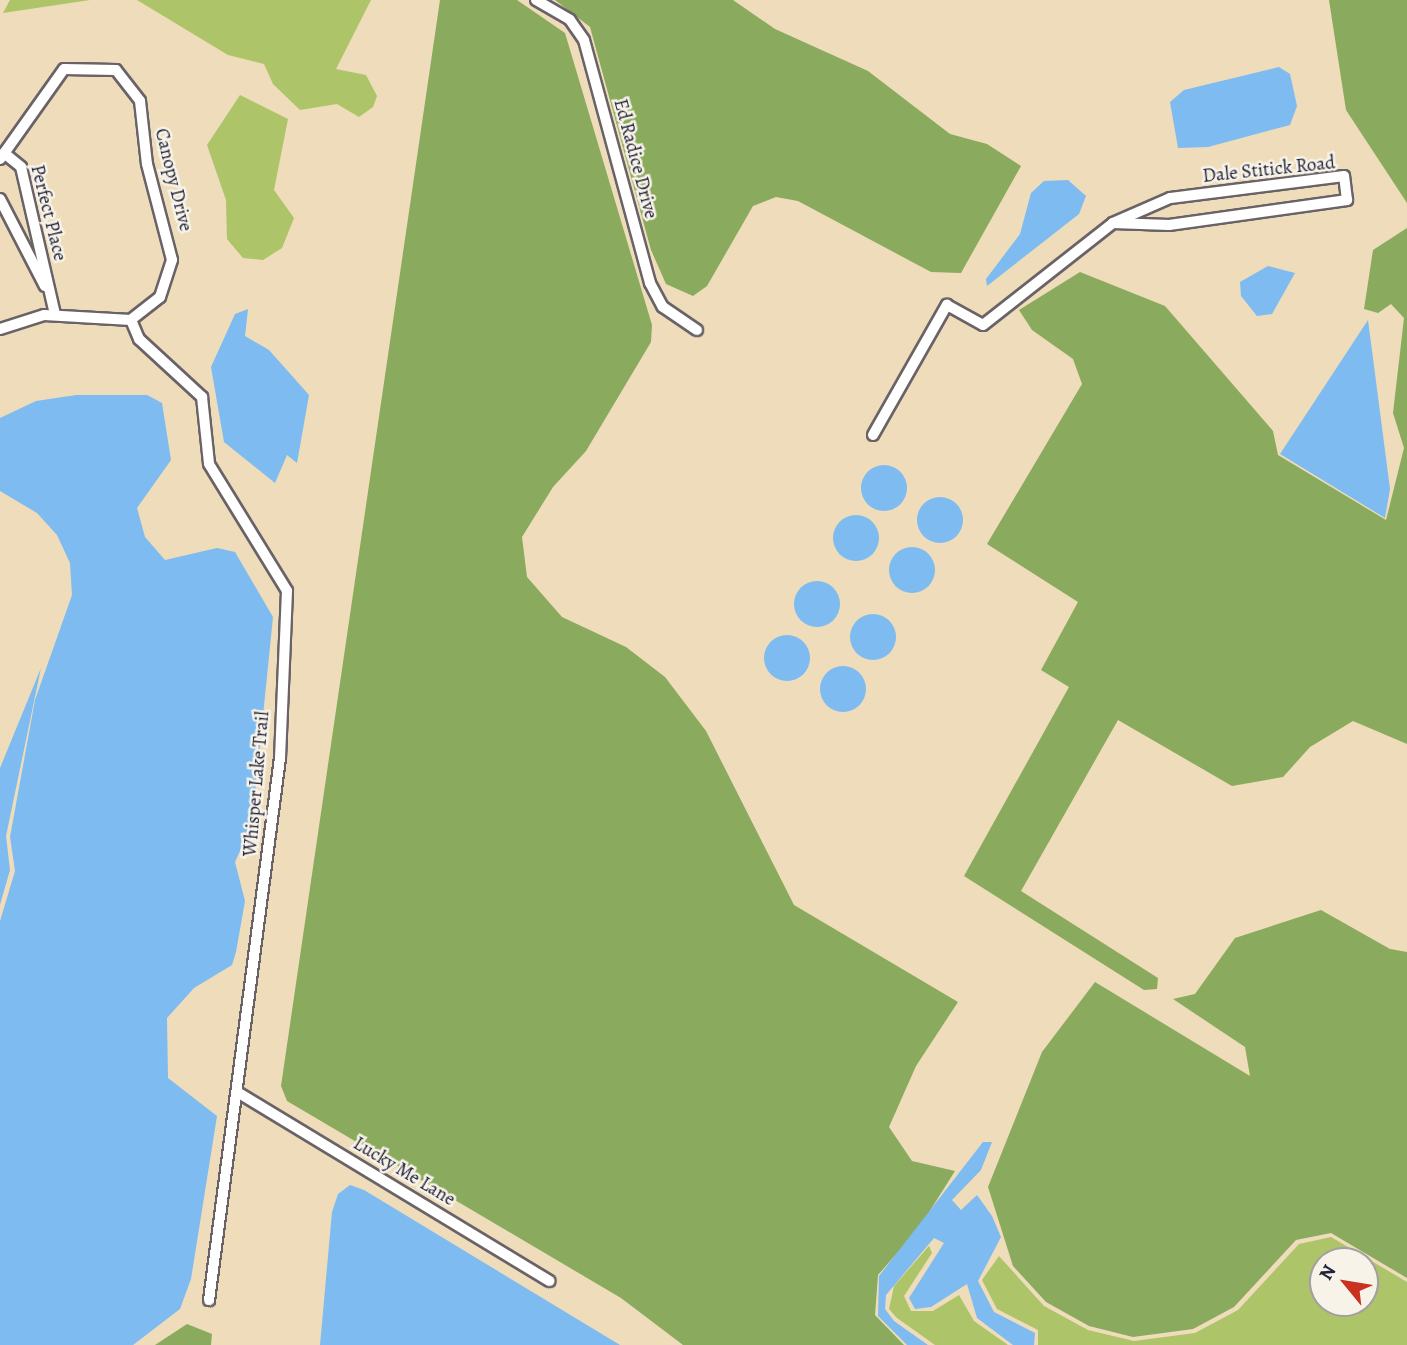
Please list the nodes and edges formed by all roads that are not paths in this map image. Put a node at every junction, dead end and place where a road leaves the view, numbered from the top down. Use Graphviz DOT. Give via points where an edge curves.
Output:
graph roads {
  1 [pos="536,0"];
  2 [pos="2,156"];
  3 [pos="0,199"];
  4 [pos="1113,223"];
  5 [pos="47,289"];
  6 [pos="55,314"];
  7 [pos="131,320"];
  8 [pos="0,329"];
  9 [pos="697,330"];
  10 [pos="873,435"];
  11 [pos="239,1093"];
  12 [pos="550,1280"];
  13 [pos="209,1300"];
  1 -- 9 [label="street, Ed Radice Drive" via="570,20 584,40 650,283 663,307"];
  2 -- 5 [label="street, Perfect Place" via="21,167"];
  2 -- 7 [label="street, Canopy Drive" via="64,69 102,65 128,80 140,101 147,163 172,260 160,297"];
  3 -- 5 [label="street, Perfect Place"];
  4 -- 4 [label="street, Dale Stitick Road" via="1169,225 1347,200 1345,176 1170,198"];
  4 -- 10 [label="street, Dale Stitick Road" via="983,325 947,305"];
  5 -- 6 [label="street, Perfect Place"];
  6 -- 7 [label="street"];
  6 -- 8 [label="street"];
  7 -- 11 [label="street, Whisper Lake Trail" via="139,339 202,397 209,464 287,591 280,758"];
  11 -- 12 [label="street, Lucky Me Lane"];
  11 -- 13 [label="street, Whisper Lake Trail"];
}
